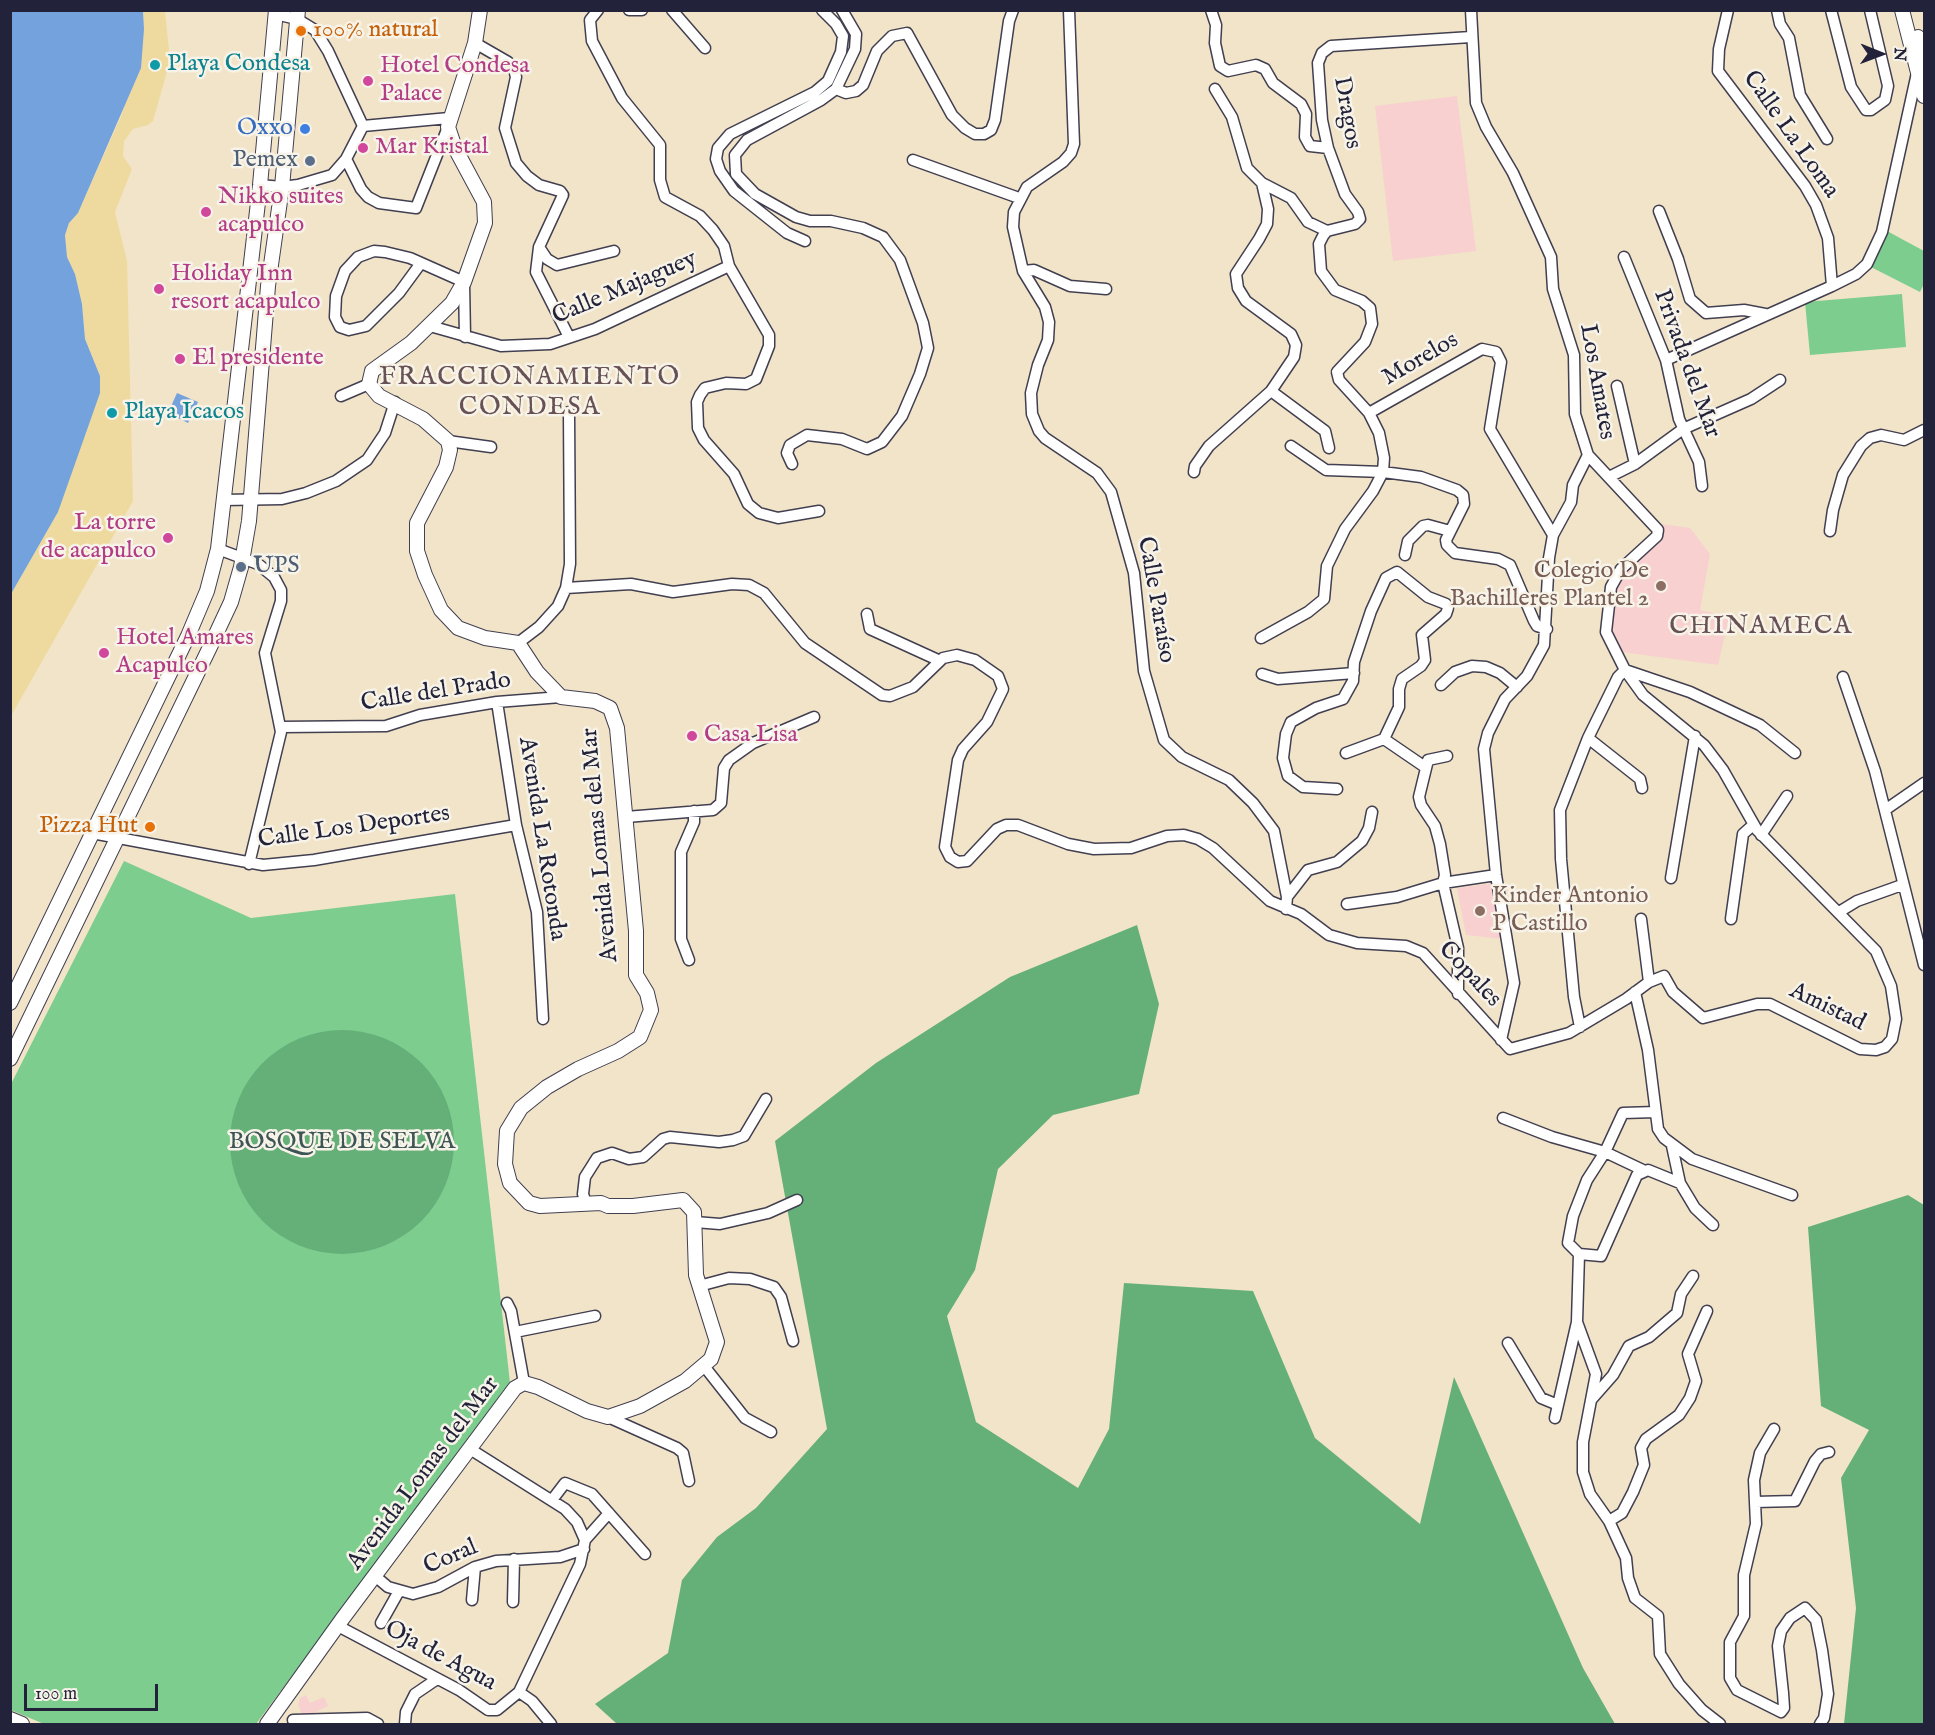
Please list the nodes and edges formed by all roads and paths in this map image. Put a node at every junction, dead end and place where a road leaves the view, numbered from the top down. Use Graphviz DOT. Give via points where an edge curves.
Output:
graph roads {
  1 [pos="480,10"];
  2 [pos="598,10"];
  3 [pos="629,10"];
  4 [pos="642,10"];
  5 [pos="672,10"];
  6 [pos="822,10"];
  7 [pos="842,10"];
  8 [pos="1013,10"];
  9 [pos="1069,10"];
  10 [pos="1211,10"];
  11 [pos="1471,10"];
  12 [pos="1728,10"];
  13 [pos="1777,10"];
  14 [pos="1831,10"];
  15 [pos="1870,10"];
  16 [pos="1902,10"];
  17 [pos="1912,10"];
  18 [pos="276,12"];
  19 [pos="298,15"];
  20 [pos="1471,36"];
  21 [pos="475,43"];
  22 [pos="705,48"];
  23 [pos="1923,64"];
  24 [pos="832,85"];
  25 [pos="1215,89"];
  26 [pos="1924,96"];
  27 [pos="448,123"];
  28 [pos="363,126"];
  29 [pos="1827,139"];
  30 [pos="1328,148"];
  31 [pos="346,159"];
  32 [pos="913,160"];
  33 [pos="1262,183"];
  34 [pos="260,185"];
  35 [pos="282,187"];
  36 [pos="1019,198"];
  37 [pos="1659,211"];
  38 [pos="1327,231"];
  39 [pos="805,241"];
  40 [pos="538,251"];
  41 [pos="614,251"];
  42 [pos="1623,257"];
  43 [pos="421,263"];
  44 [pos="729,266"];
  45 [pos="1023,271"];
  46 [pos="464,282"];
  47 [pos="1832,286"];
  48 [pos="1106,289"];
  49 [pos="1765,314"];
  50 [pos="430,326"];
  51 [pos="465,337"];
  52 [pos="569,337"];
  53 [pos="1666,360"];
  54 [pos="1780,380"];
  55 [pos="369,384"];
  56 [pos="1617,386"];
  57 [pos="1271,391"];
  58 [pos="340,396"];
  59 [pos="394,402"];
  60 [pos="569,412"];
  61 [pos="1369,413"];
  62 [pos="1681,424"];
  63 [pos="1924,430"];
  64 [pos="448,441"];
  65 [pos="1291,446"];
  66 [pos="491,447"];
  67 [pos="1329,448"];
  68 [pos="1588,455"];
  69 [pos="792,464"];
  70 [pos="1635,464"];
  71 [pos="1194,472"];
  72 [pos="1383,472"];
  73 [pos="1609,477"];
  74 [pos="1702,486"];
  75 [pos="223,500"];
  76 [pos="250,501"];
  77 [pos="819,511"];
  78 [pos="1450,531"];
  79 [pos="1830,531"];
  80 [pos="1553,535"];
  81 [pos="218,549"];
  82 [pos="1405,555"];
  83 [pos="243,557"];
  84 [pos="566,588"];
  85 [pos="867,614"];
  86 [pos="1547,629"];
  87 [pos="1261,638"];
  88 [pos="518,643"];
  89 [pos="938,660"];
  90 [pos="1625,670"];
  91 [pos="1262,674"];
  92 [pos="1354,674"];
  93 [pos="1844,677"];
  94 [pos="1441,685"];
  95 [pos="1517,687"];
  96 [pos="561,697"];
  97 [pos="497,702"];
  98 [pos="814,717"];
  99 [pos="281,727"];
  100 [pos="1695,736"];
  101 [pos="1588,738"];
  102 [pos="1384,739"];
  103 [pos="1346,753"];
  104 [pos="1795,753"];
  105 [pos="1447,756"];
  106 [pos="1425,765"];
  107 [pos="1924,783"];
  108 [pos="1642,788"];
  109 [pos="1337,789"];
  110 [pos="1787,796"];
  111 [pos="1885,810"];
  112 [pos="694,811"];
  113 [pos="1372,812"];
  114 [pos="626,817"];
  115 [pos="516,825"];
  116 [pos="1753,825"];
  117 [pos="92,833"];
  118 [pos="1761,835"];
  119 [pos="117,840"];
  120 [pos="249,864"];
  121 [pos="1496,875"];
  122 [pos="1671,878"];
  123 [pos="1443,883"];
  124 [pos="1902,885"];
  125 [pos="1287,903"];
  126 [pos="1347,904"];
  127 [pos="1839,912"];
  128 [pos="1641,919"];
  129 [pos="1731,919"];
  130 [pos="689,960"];
  131 [pos="1924,965"];
  132 [pos="1649,982"];
  133 [pos="1635,992"];
  134 [pos="1458,994"];
  135 [pos="10,1003"];
  136 [pos="543,1019"];
  137 [pos="1580,1028"];
  138 [pos="1501,1041"];
  139 [pos="10,1059"];
  140 [pos="766,1099"];
  141 [pos="1656,1112"];
  142 [pos="1503,1118"];
  143 [pos="1672,1146"];
  144 [pos="1605,1152"];
  145 [pos="1645,1172"];
  146 [pos="1680,1183"];
  147 [pos="1791,1195"];
  148 [pos="797,1200"];
  149 [pos="586,1203"];
  150 [pos="695,1222"];
  151 [pos="1713,1226"];
  152 [pos="1579,1254"];
  153 [pos="1693,1276"];
  154 [pos="699,1286"];
  155 [pos="507,1303"];
  156 [pos="1707,1311"];
  157 [pos="595,1316"];
  158 [pos="1577,1322"];
  159 [pos="514,1332"];
  160 [pos="793,1341"];
  161 [pos="1508,1343"];
  162 [pos="704,1366"];
  163 [pos="524,1383"];
  164 [pos="1590,1400"];
  165 [pos="1558,1405"];
  166 [pos="608,1417"];
  167 [pos="1554,1418"];
  168 [pos="1774,1429"];
  169 [pos="771,1432"];
  170 [pos="470,1449"];
  171 [pos="1829,1452"];
  172 [pos="689,1481"];
  173 [pos="552,1500"];
  174 [pos="1755,1502"];
  175 [pos="609,1513"];
  176 [pos="1609,1521"];
  177 [pos="584,1545"];
  178 [pos="645,1554"];
  179 [pos="514,1559"];
  180 [pos="475,1567"];
  181 [pos="375,1576"];
  182 [pos="399,1591"];
  183 [pos="472,1600"];
  184 [pos="513,1602"];
  185 [pos="381,1623"];
  186 [pos="338,1626"];
  187 [pos="437,1679"];
  188 [pos="519,1692"];
  189 [pos="281,1706"];
  190 [pos="10,1719"];
  191 [pos="295,1722"];
  192 [pos="22,1725"];
  193 [pos="267,1725"];
  194 [pos="378,1725"];
  195 [pos="405,1725"];
  196 [pos="551,1725"];
  197 [pos="1720,1725"];
  198 [pos="1820,1725"];
  1 -- 21 [label="main road"];
  2 -- 44 [label="street" via="590,20 592,41 621,98 660,145 664,197 700,216 724,246"];
  3 -- 4 [label="street"];
  5 -- 22 [label="street"];
  6 -- 24 [label="street" via="843,36"];
  7 -- 24 [label="street" via="856,34 855,49"];
  8 -- 24 [label="street" via="995,120 991,130 984,134 975,134 952,115 907,33 892,36 877,51 856,91 846,93"];
  9 -- 36 [label="street" via="1074,144 1063,162 1039,177"];
  10 -- 30 [label="street" via="1220,66 1228,71 1256,65 1265,69 1273,83 1301,104 1306,114 1305,137 1310,146"];
  11 -- 20 [label="street, Los Amates"];
  12 -- 47 [label="street, Calle La Loma" via="1718,71 1816,205 1828,238"];
  13 -- 29 [label="street" via="1789,38 1800,95"];
  14 -- 15 [label="street" via="1851,87 1866,110 1871,110 1885,100 1888,86"];
  16 -- 23 [label="main road"];
  17 -- 23 [label="main road"];
  18 -- 19 [label="street"];
  18 -- 34 [label="main road"];
  19 -- 28 [label="street" via="315,30 328,51"];
  19 -- 35 [label="main road"];
  20 -- 30 [label="street, Dragos" via="1331,46 1322,53 1318,63"];
  20 -- 68 [label="street, Los Amates" via="1476,103 1513,172 1553,263 1553,289 1574,355 1575,414"];
  21 -- 27 [label="main road"];
  21 -- 40 [label="street" via="514,69 516,77 505,128 516,163 539,185 563,195"];
  23 -- 26 [label="main road"];
  23 -- 47 [label="street" via="1875,252 1856,274"];
  24 -- 39 [label="street" via="730,134 718,148 716,159 734,191 787,233"];
  24 -- 69 [label="street" via="747,140 735,154 736,174 755,194 796,217 863,228 883,237 900,260 928,348 902,416 882,442 867,449 842,439 807,435 790,445 787,453"];
  25 -- 33 [label="street" via="1232,117 1247,168"];
  27 -- 28 [label="street"];
  27 -- 31 [label="street" via="416,208 379,203 369,197"];
  27 -- 46 [label="main road" via="455,148 484,202 485,223"];
  28 -- 31 [label="street"];
  30 -- 38 [label="street, Dragos" via="1345,194 1360,219"];
  31 -- 35 [label="street" via="332,175"];
  32 -- 36 [label="street"];
  33 -- 38 [label="street" via="1291,198 1308,222"];
  33 -- 57 [label="street" via="1267,224 1236,274 1246,301 1291,334 1296,345 1294,357"];
  34 -- 35 [label="street"];
  34 -- 75 [label="main road"];
  35 -- 76 [label="main road" via="268,286"];
  36 -- 45 [label="street, Calle Paraíso" via="1013,227"];
  37 -- 49 [label="street" via="1690,299 1706,313 1744,310"];
  38 -- 61 [label="street" via="1319,244 1321,271 1335,290 1370,308 1372,324 1365,342 1337,372 1338,380"];
  40 -- 41 [label="street" via="557,265"];
  40 -- 52 [label="street" via="536,272"];
  42 -- 53 [label="street, Privada del Mar"];
  43 -- 43 [label="street" via="385,252 358,257 345,271 336,296 334,317 340,327 349,330 366,326 399,293"];
  43 -- 46 [label="street"];
  44 -- 52 [label="street, Calle Majaguey" via="595,329"];
  44 -- 77 [label="street" via="769,335 769,346 752,382 705,388 697,402 698,428 734,474 748,504 759,513 778,518"];
  45 -- 48 [label="street" via="1034,270 1070,286"];
  45 -- 125 [label="street, Calle Paraíso" via="1045,307 1049,322 1048,340 1031,393 1032,414 1045,438 1097,473 1111,492 1134,573 1144,670 1164,740 1182,757 1229,780 1253,803 1274,831"];
  46 -- 50 [label="main road" via="452,303"];
  46 -- 51 [label="street"];
  47 -- 49 [label="street"];
  49 -- 53 [label="street"];
  50 -- 51 [label="street, Calle Majaguey"];
  50 -- 55 [label="main road" via="372,371"];
  51 -- 52 [label="street, Calle Majaguey" via="501,346 550,344"];
  53 -- 62 [label="street, Privada del Mar"];
  54 -- 62 [label="street" via="1752,399"];
  55 -- 58 [label="street"];
  55 -- 59 [label="main road" via="379,396"];
  56 -- 70 [label="street"];
  57 -- 67 [label="street" via="1325,431"];
  57 -- 71 [label="street" via="1209,446"];
  59 -- 64 [label="main road" via="423,419"];
  59 -- 76 [label="street" via="385,433 363,465 306,493"];
  60 -- 84 [label="street" via="570,564"];
  61 -- 72 [label="street" via="1379,433"];
  61 -- 80 [label="street, Morelos" via="1482,349 1496,352 1501,362 1490,429"];
  62 -- 70 [label="street"];
  62 -- 74 [label="street, Privada del Mar" via="1699,462"];
  63 -- 79 [label="street" via="1904,440 1881,435 1861,446 1843,475"];
  64 -- 66 [label="street"];
  64 -- 88 [label="main road" via="446,467 417,523 417,551 424,575 441,610 458,628 485,638"];
  65 -- 72 [label="street" via="1326,470"];
  68 -- 73 [label="street, Los Amates"];
  68 -- 80 [label="street" via="1573,485 1571,502"];
  70 -- 73 [label="street"];
  72 -- 78 [label="street" via="1420,477 1463,495 1464,504"];
  72 -- 87 [label="street" via="1345,529 1327,566 1324,599"];
  73 -- 90 [label="street, Los Amates" via="1658,530 1658,536 1621,569 1611,587 1606,632"];
  75 -- 76 [label="street"];
  75 -- 81 [label="main road"];
  76 -- 83 [label="main road"];
  78 -- 82 [label="street" via="1423,526 1408,541"];
  78 -- 86 [label="street" via="1447,545 1455,553 1498,559 1510,565 1534,621"];
  80 -- 86 [label="street"];
  81 -- 83 [label="street"];
  81 -- 117 [label="main road" via="207,591 188,636"];
  83 -- 99 [label="street" via="267,570 281,590 265,658"];
  83 -- 119 [label="main road" via="231,602"];
  84 -- 88 [label="street" via="558,606"];
  84 -- 89 [label="street" via="630,584 673,592 749,585 764,593 805,643 882,695 913,687"];
  85 -- 89 [label="street" via="870,629"];
  86 -- 95 [label="street" via="1536,663"];
  88 -- 96 [label="main road" via="537,672"];
  89 -- 125 [label="street, Copales" via="957,655 975,660 998,676 1003,689 987,722 963,749 956,769 945,847 950,857 958,862 967,861 997,829 1006,825 1018,825 1068,844 1094,849 1131,848 1167,836 1184,835 1213,848 1270,901"];
  90 -- 100 [label="street" via="1643,695"];
  90 -- 101 [label="street" via="1617,678"];
  90 -- 104 [label="street" via="1690,692 1760,725"];
  91 -- 92 [label="street" via="1278,679"];
  92 -- 102 [label="street" via="1354,662 1386,578 1397,572 1428,597 1446,604 1446,614 1422,635 1425,660 1402,679 1400,707"];
  92 -- 109 [label="street" via="1343,699 1291,722 1286,734 1283,758 1288,776 1295,784 1303,788"];
  93 -- 111 [label="street"];
  94 -- 95 [label="street" via="1455,672 1472,666 1500,673"];
  95 -- 121 [label="street" via="1496,714 1484,749"];
  96 -- 97 [label="street, Calle del Prado"];
  96 -- 114 [label="main road, Avenida Lomas del Mar" via="596,701 610,708 617,728"];
  97 -- 99 [label="street, Calle del Prado" via="386,726"];
  97 -- 115 [label="street, Avenida La Rotonda"];
  98 -- 112 [label="street" via="753,742 729,759 724,768 721,803 713,810"];
  99 -- 120 [label="street"];
  100 -- 116 [label="street" via="1723,770"];
  100 -- 122 [label="street"];
  101 -- 108 [label="street" via="1640,779"];
  101 -- 137 [label="street" via="1560,810 1561,859"];
  102 -- 103 [label="street"];
  102 -- 106 [label="street"];
  105 -- 106 [label="street" via="1433,758"];
  106 -- 123 [label="street" via="1420,805 1435,826 1445,875"];
  107 -- 111 [label="street"];
  110 -- 118 [label="street"];
  111 -- 124 [label="street"];
  112 -- 114 [label="street"];
  112 -- 130 [label="street" via="694,822 681,852 681,939"];
  113 -- 125 [label="street" via="1362,841 1337,861 1308,870"];
  114 -- 149 [label="main road, Avenida Lomas del Mar" via="636,975 647,993 651,1010 647,1024 633,1042 547,1088 521,1108 507,1131 505,1164 510,1183 522,1197 540,1206"];
  115 -- 120 [label="street, Calle Los Deportes" via="314,860"];
  115 -- 136 [label="street, Avenida La Rotonda" via="537,912"];
  116 -- 118 [label="street"];
  116 -- 129 [label="street" via="1743,834"];
  117 -- 119 [label="street, Calle Los Deportes"];
  117 -- 135 [label="main road"];
  118 -- 127 [label="street"];
  119 -- 120 [label="street, Calle Los Deportes"];
  119 -- 139 [label="main road"];
  121 -- 123 [label="street"];
  121 -- 138 [label="street" via="1514,983"];
  123 -- 126 [label="street" via="1397,897"];
  123 -- 134 [label="street" via="1458,948"];
  124 -- 127 [label="street" via="1857,901"];
  124 -- 131 [label="street"];
  125 -- 134 [label="street, Copales" via="1341,940 1406,946 1423,953"];
  127 -- 132 [label="street, Amistad" via="1876,951 1891,986 1896,1019 1892,1039 1885,1047 1860,1049 1770,1004 1703,1018 1673,992 1664,976"];
  128 -- 132 [label="street"];
  132 -- 133 [label="street"];
  133 -- 137 [label="street"];
  133 -- 141 [label="street"];
  134 -- 138 [label="street, Copales"];
  137 -- 138 [label="street" via="1510,1050"];
  140 -- 149 [label="street" via="744,1136 733,1140 670,1137 663,1138 643,1157 629,1159 612,1153 597,1158 585,1176"];
  141 -- 143 [label="street" via="1658,1129"];
  141 -- 144 [label="street" via="1623,1113"];
  142 -- 144 [label="street"];
  143 -- 146 [label="street"];
  143 -- 147 [label="street" via="1692,1159"];
  144 -- 145 [label="street"];
  144 -- 152 [label="street" via="1587,1180 1573,1216 1568,1243"];
  145 -- 146 [label="street"];
  145 -- 152 [label="street" via="1637,1175 1601,1256"];
  146 -- 151 [label="street" via="1695,1208"];
  148 -- 150 [label="street" via="768,1213 720,1224"];
  149 -- 150 [label="main road, Avenida Lomas del Mar" via="633,1206 683,1200 694,1212"];
  150 -- 154 [label="main road"];
  152 -- 158 [label="street"];
  153 -- 164 [label="street" via="1681,1294 1677,1313 1649,1337 1629,1346 1613,1375"];
  154 -- 160 [label="street" via="729,1278 750,1279 774,1287"];
  154 -- 162 [label="main road" via="717,1342"];
  155 -- 159 [label="street"];
  156 -- 176 [label="street" via="1688,1354 1696,1381 1690,1398 1679,1415 1646,1439 1641,1448 1644,1465 1633,1492 1622,1513"];
  157 -- 159 [label="street"];
  158 -- 164 [label="street" via="1596,1374"];
  158 -- 165 [label="street"];
  159 -- 163 [label="street"];
  161 -- 165 [label="street" via="1540,1398"];
  162 -- 166 [label="main road" via="673,1389"];
  162 -- 169 [label="street" via="745,1418"];
  163 -- 166 [label="main road, Avenida Lomas del Mar"];
  163 -- 170 [label="main road, Avenida Lomas del Mar" via="509,1394"];
  164 -- 176 [label="street" via="1583,1442 1584,1472 1590,1494"];
  165 -- 167 [label="street"];
  166 -- 172 [label="street" via="677,1448 683,1454"];
  168 -- 174 [label="street" via="1760,1453 1754,1480"];
  170 -- 173 [label="street"];
  170 -- 181 [label="main road, Avenida Lomas del Mar"];
  171 -- 174 [label="street" via="1815,1461 1795,1501"];
  173 -- 175 [label="street" via="562,1485 569,1482 592,1494"];
  173 -- 177 [label="street" via="577,1522"];
  174 -- 198 [label="street" via="1756,1524 1744,1575 1744,1616 1730,1642 1730,1678 1737,1690 1783,1711 1778,1646 1781,1631 1790,1618 1805,1608 1816,1620 1822,1650 1827,1694"];
  175 -- 177 [label="street"];
  175 -- 178 [label="street"];
  176 -- 197 [label="street" via="1626,1558 1635,1598 1658,1616 1660,1654 1679,1684"];
  177 -- 179 [label="street, Coral" via="560,1557"];
  177 -- 188 [label="street" via="550,1631"];
  179 -- 180 [label="street, Coral"];
  179 -- 184 [label="street"];
  180 -- 182 [label="street, Coral" via="423,1592"];
  180 -- 183 [label="street"];
  181 -- 182 [label="street, Coral"];
  181 -- 186 [label="main road, Avenida Lomas del Mar"];
  182 -- 185 [label="street"];
  186 -- 187 [label="street, Oja de Agua"];
  186 -- 189 [label="main road, Avenida Lomas del Mar"];
  187 -- 188 [label="street, Oja de Agua" via="488,1710 496,1710"];
  187 -- 195 [label="street" via="415,1694 406,1712"];
  188 -- 196 [label="street" via="532,1701"];
  189 -- 191 [label="street"];
  189 -- 193 [label="main road, Avenida Lomas del Mar"];
  190 -- 192 [label="main road"];
  191 -- 194 [label="street" via="367,1718"];
}
